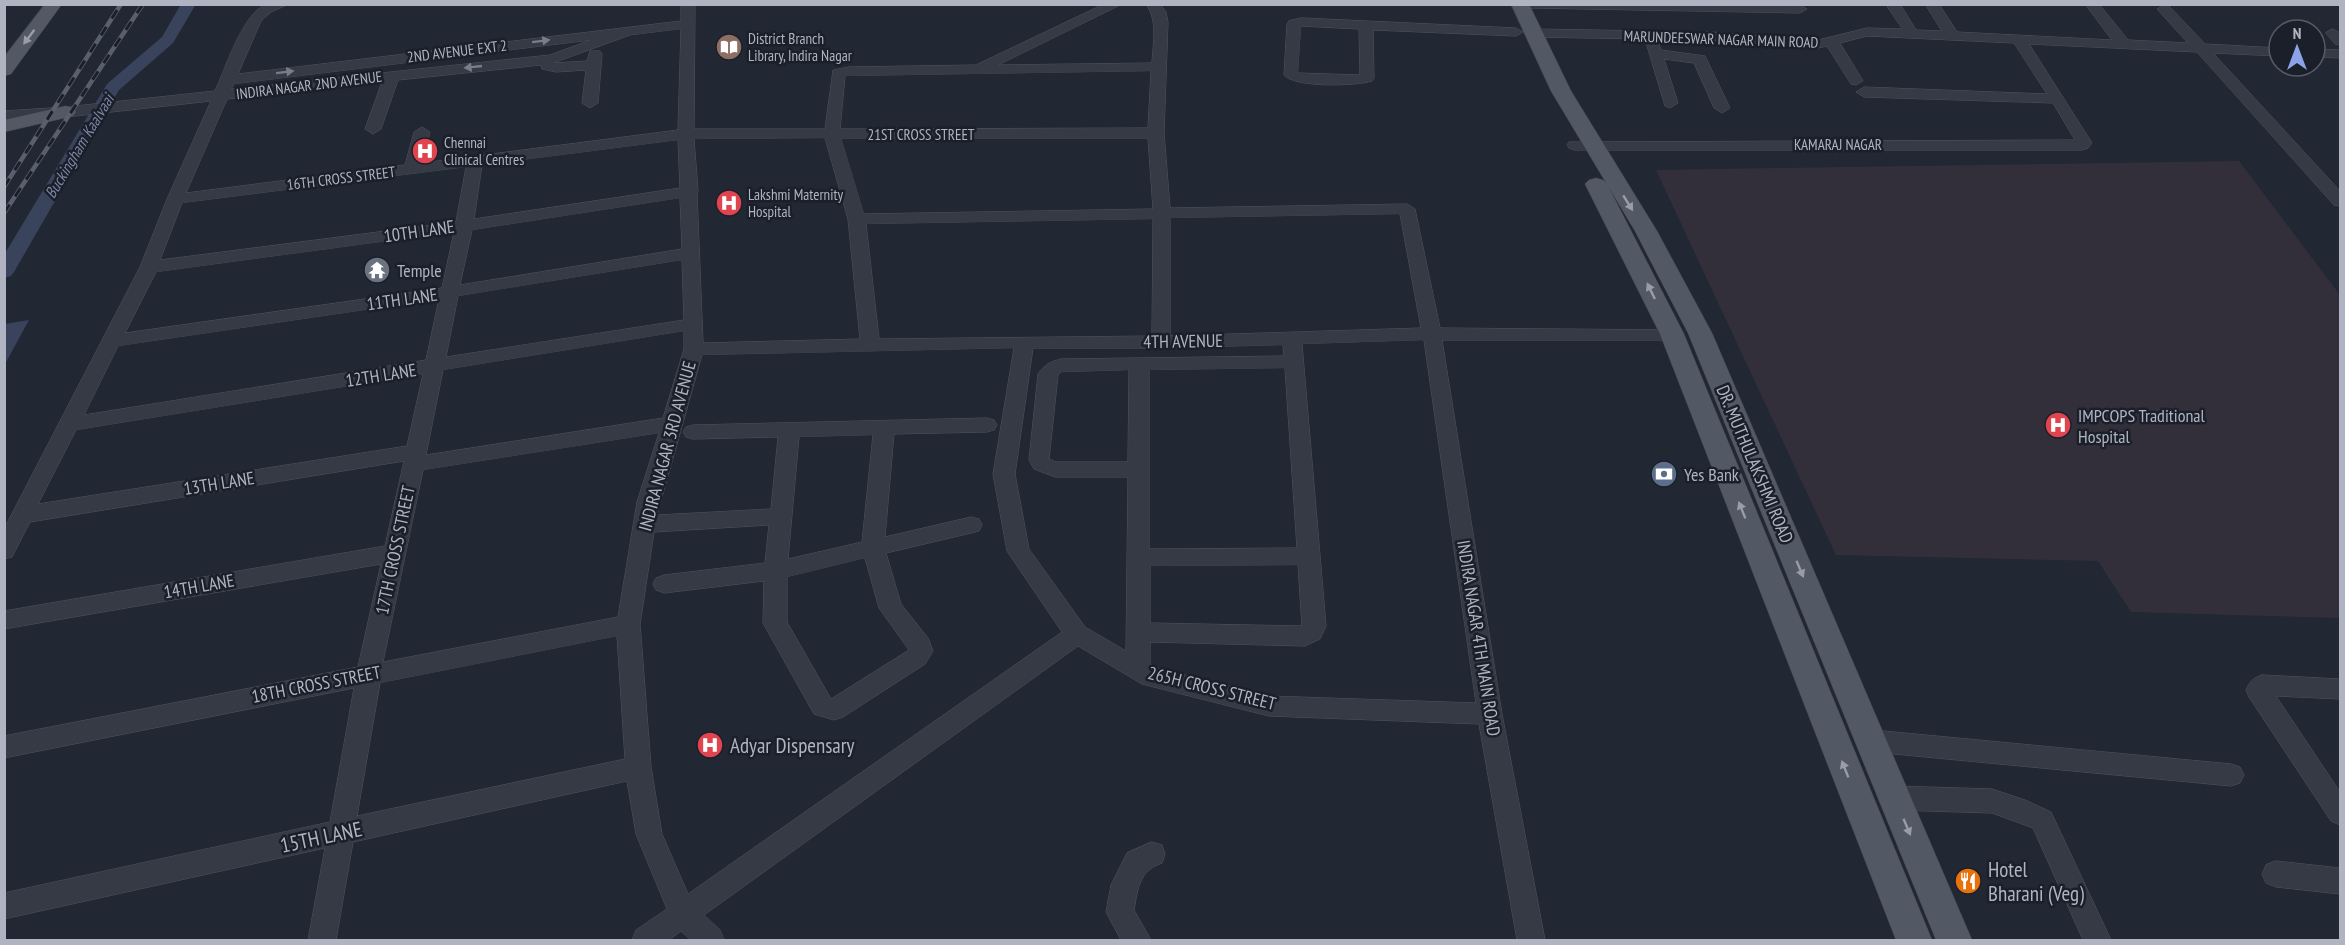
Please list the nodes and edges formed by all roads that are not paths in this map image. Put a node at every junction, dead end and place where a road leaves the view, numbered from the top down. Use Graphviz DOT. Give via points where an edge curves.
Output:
graph roads {
  1 [pos="54,4"];
  2 [pos="283,4"];
  3 [pos="1116,4"];
  4 [pos="1152,4"];
  5 [pos="1505,4"];
  6 [pos="1520,4"];
  7 [pos="1530,4"];
  8 [pos="1893,4"];
  9 [pos="1932,4"];
  10 [pos="2091,4"];
  11 [pos="276,5"];
  12 [pos="1800,9"];
  13 [pos="2163,9"];
  14 [pos="688,14"];
  15 [pos="18,22"];
  16 [pos="1366,25"];
  17 [pos="632,30"];
  18 [pos="1524,32"];
  19 [pos="1649,35"];
  20 [pos="1912,35"];
  21 [pos="1952,36"];
  22 [pos="4,40"];
  23 [pos="2019,40"];
  24 [pos="1832,42"];
  25 [pos="2123,44"];
  26 [pos="2200,49"];
  27 [pos="2267,52"];
  28 [pos="1655,54"];
  29 [pos="527,61"];
  30 [pos="1158,67"];
  31 [pos="976,68"];
  32 [pos="4,70"];
  33 [pos="392,75"];
  34 [pos="227,80"];
  35 [pos="222,96"];
  36 [pos="2058,99"];
  37 [pos="590,103"];
  38 [pos="1670,103"];
  39 [pos="1722,108"];
  40 [pos="66,112"];
  41 [pos="4,116"];
  42 [pos="4,126"];
  43 [pos="373,129"];
  44 [pos="422,132"];
  45 [pos="1156,133"];
  46 [pos="686,134"];
  47 [pos="832,134"];
  48 [pos="1583,145"];
  49 [pos="475,161"];
  50 [pos="412,169"];
  51 [pos="690,191"];
  52 [pos="175,199"];
  53 [pos="2340,201"];
  54 [pos="1162,214"];
  55 [pos="857,219"];
  56 [pos="464,225"];
  57 [pos="692,253"];
  58 [pos="148,267"];
  59 [pos="450,292"];
  60 [pos="693,324"];
  61 [pos="1432,334"];
  62 [pos="1672,334"];
  63 [pos="1292,338"];
  64 [pos="111,341"];
  65 [pos="1024,342"];
  66 [pos="1161,342"];
  67 [pos="870,346"];
  68 [pos="694,349"];
  69 [pos="1294,362"];
  70 [pos="1138,364"];
  71 [pos="433,367"];
  72 [pos="69,424"];
  73 [pos="670,424"];
  74 [pos="987,425"];
  75 [pos="884,428"];
  76 [pos="789,430"];
  77 [pos="693,432"];
  78 [pos="414,458"];
  79 [pos="1138,470"];
  80 [pos="23,515"];
  81 [pos="782,516"];
  82 [pos="644,524"];
  83 [pos="971,525"];
  84 [pos="873,548"];
  85 [pos="4,551"];
  86 [pos="394,553"];
  87 [pos="1309,556"];
  88 [pos="1140,558"];
  89 [pos="776,571"];
  90 [pos="664,584"];
  91 [pos="4,620"];
  92 [pos="628,624"];
  93 [pos="1138,632"];
  94 [pos="1077,634"];
  95 [pos="1138,669"];
  96 [pos="369,674"];
  97 [pos="2340,688"];
  98 [pos="1490,714"];
  99 [pos="1873,741"];
  100 [pos="4,747"];
  101 [pos="638,767"];
  102 [pos="2231,775"];
  103 [pos="1894,798"];
  104 [pos="2340,813"];
  105 [pos="341,832"];
  106 [pos="1152,854"];
  107 [pos="2276,874"];
  108 [pos="2340,881"];
  109 [pos="4,906"];
  110 [pos="683,914"];
  111 [pos="322,940"];
  112 [pos="646,940"];
  113 [pos="710,940"];
  114 [pos="1137,940"];
  115 [pos="1531,940"];
  116 [pos="1914,940"];
  117 [pos="1954,940"];
  118 [pos="2097,940"];
  1 -- 32 [label="main road, one-way"];
  2 -- 11 [label="street"];
  3 -- 31 [label="street"];
  4 -- 30 [label="street" via="1161,22"];
  5 -- 18 [label="main road, DR. MUTHULAKSHMI ROAD"];
  6 -- 18 [label="main road, DR. MUTHULAKSHMI ROAD"];
  7 -- 12 [label="street"];
  8 -- 20 [label="street"];
  9 -- 21 [label="street"];
  10 -- 25 [label="street"];
  11 -- 34 [label="street" via="255,19"];
  13 -- 26 [label="street"];
  14 -- 17 [label="street, 2ND AVENUE EXT 2"];
  14 -- 46 [label="street, INDIRA NAGAR 3RD AVENUE"];
  15 -- 22 [label="main road"];
  16 -- 16 [label="street, MARUNDEESWAR NAGAR MAIN ROAD" via="1295,22 1291,75 1367,78"];
  16 -- 18 [label="street, MARUNDEESWAR NAGAR MAIN ROAD"];
  17 -- 29 [label="street, INDIRA NAGAR 2ND AVENUE" via="552,59"];
  34 -- 17 [label="street, 2ND AVENUE EXT 2, one-way"];
  18 -- 19 [label="street, MARUNDEESWAR NAGAR MAIN ROAD"];
  18 -- 48 [label="main road, DR. MUTHULAKSHMI ROAD" via="1533,75 1558,100"];
  19 -- 24 [label="street, MARUNDEESWAR NAGAR MAIN ROAD"];
  19 -- 28 [label="street"];
  20 -- 21 [label="street, MARUNDEESWAR NAGAR MAIN ROAD"];
  20 -- 24 [label="street, MARUNDEESWAR NAGAR MAIN ROAD" via="1867,32"];
  21 -- 23 [label="street, MARUNDEESWAR NAGAR MAIN ROAD"];
  23 -- 25 [label="street, MARUNDEESWAR NAGAR MAIN ROAD"];
  23 -- 36 [label="street"];
  24 -- 36 [label="street" via="1860,86"];
  25 -- 26 [label="street, MARUNDEESWAR NAGAR MAIN ROAD"];
  26 -- 27 [label="street, MARUNDEESWAR NAGAR MAIN ROAD"];
  26 -- 53 [label="street"];
  28 -- 38 [label="street"];
  28 -- 39 [label="street" via="1700,59"];
  29 -- 33 [label="street, INDIRA NAGAR 2ND AVENUE, one-way"];
  29 -- 37 [label="street" via="556,68 595,60"];
  30 -- 31 [label="street"];
  30 -- 45 [label="street"];
  31 -- 47 [label="street" via="838,73"];
  33 -- 35 [label="street, INDIRA NAGAR 2ND AVENUE"];
  33 -- 43 [label="street"];
  34 -- 35 [label="street"];
  35 -- 40 [label="street, INDIRA NAGAR 2ND AVENUE"];
  35 -- 52 [label="street"];
  36 -- 48 [label="street, KAMARAJ NAGAR" via="2084,143"];
  40 -- 41 [label="street, INDIRA NAGAR 2ND AVENUE"];
  40 -- 42 [label="main road"];
  44 -- 50 [label="street"];
  45 -- 47 [label="street, 21ST CROSS STREET"];
  45 -- 54 [label="street"];
  46 -- 47 [label="street, 21ST CROSS STREET"];
  46 -- 49 [label="street, 16TH CROSS STREET"];
  46 -- 51 [label="street, INDIRA NAGAR 3RD AVENUE"];
  47 -- 55 [label="street"];
  62 -- 48 [label="main road, DR. MUTHULAKSHMI ROAD, one-way"];
  48 -- 99 [label="main road, DR. MUTHULAKSHMI ROAD, one-way" via="1646,231 1700,333"];
  49 -- 50 [label="street, 16TH CROSS STREET"];
  49 -- 56 [label="street, 17TH CROSS STREET"];
  50 -- 52 [label="street, 16TH CROSS STREET"];
  51 -- 56 [label="street, 10TH LANE"];
  51 -- 57 [label="street, INDIRA NAGAR 3RD AVENUE"];
  52 -- 58 [label="street"];
  54 -- 55 [label="street"];
  54 -- 61 [label="street, INDIRA NAGAR 4TH MAIN ROAD" via="1407,209"];
  54 -- 66 [label="street"];
  55 -- 67 [label="street"];
  56 -- 58 [label="street, 10TH LANE"];
  56 -- 59 [label="street, 17TH CROSS STREET"];
  57 -- 59 [label="street, 11TH LANE"];
  57 -- 60 [label="street, INDIRA NAGAR 3RD AVENUE"];
  58 -- 64 [label="street"];
  59 -- 64 [label="street, 11TH LANE"];
  59 -- 71 [label="street, 17TH CROSS STREET"];
  60 -- 68 [label="street, INDIRA NAGAR 3RD AVENUE"];
  60 -- 71 [label="street, 12TH LANE"];
  61 -- 62 [label="street, 4TH AVENUE"];
  61 -- 63 [label="street, 4TH AVENUE"];
  61 -- 98 [label="street, INDIRA NAGAR 4TH MAIN ROAD"];
  116 -- 62 [label="main road, DR. MUTHULAKSHMI ROAD, one-way"];
  63 -- 66 [label="street, 4TH AVENUE"];
  63 -- 69 [label="street"];
  64 -- 72 [label="street"];
  65 -- 66 [label="street, 4TH AVENUE"];
  65 -- 67 [label="street, 4TH AVENUE"];
  65 -- 94 [label="street, 265H CROSS STREET" via="1004,474 1018,551"];
  67 -- 68 [label="street, 4TH AVENUE"];
  68 -- 73 [label="street, INDIRA NAGAR 3RD AVENUE"];
  69 -- 70 [label="street"];
  69 -- 87 [label="street"];
  70 -- 79 [label="street"];
  70 -- 79 [label="street" via="1061,365 1051,370 1039,460 1047,468 1055,469"];
  71 -- 72 [label="street, 12TH LANE"];
  71 -- 78 [label="street, 17TH CROSS STREET"];
  72 -- 80 [label="street"];
  73 -- 78 [label="street, 13TH LANE"];
  73 -- 82 [label="street, INDIRA NAGAR 3RD AVENUE"];
  74 -- 75 [label="street"];
  75 -- 76 [label="street"];
  75 -- 84 [label="street"];
  76 -- 77 [label="street"];
  76 -- 81 [label="street"];
  78 -- 80 [label="street, 13TH LANE"];
  78 -- 86 [label="street, 17TH CROSS STREET"];
  79 -- 88 [label="street"];
  80 -- 85 [label="street"];
  81 -- 82 [label="street"];
  81 -- 89 [label="street"];
  82 -- 92 [label="street, INDIRA NAGAR 3RD AVENUE"];
  83 -- 84 [label="street"];
  84 -- 89 [label="street"];
  84 -- 89 [label="street" via="891,608 921,651 834,710 823,707 775,623"];
  86 -- 91 [label="street, 14TH LANE"];
  86 -- 96 [label="street, 17TH CROSS STREET"];
  87 -- 88 [label="street"];
  87 -- 93 [label="street" via="1314,626 1305,636"];
  88 -- 93 [label="street"];
  89 -- 90 [label="street"];
  92 -- 96 [label="street, 18TH CROSS STREET"];
  92 -- 101 [label="street, INDIRA NAGAR 3RD AVENUE"];
  93 -- 95 [label="street"];
  94 -- 95 [label="street, 265H CROSS STREET"];
  94 -- 110 [label="street"];
  95 -- 98 [label="street, 265H CROSS STREET" via="1151,677 1269,706"];
  96 -- 100 [label="street, 18TH CROSS STREET"];
  96 -- 105 [label="street, 17TH CROSS STREET"];
  97 -- 104 [label="street" via="2262,685 2258,690"];
  98 -- 115 [label="street, INDIRA NAGAR 4TH MAIN ROAD"];
  99 -- 102 [label="street"];
  99 -- 103 [label="main road, DR. MUTHULAKSHMI ROAD"];
  101 -- 105 [label="street, 15TH LANE"];
  101 -- 110 [label="street, INDIRA NAGAR 3RD AVENUE" via="649,834"];
  103 -- 117 [label="main road, DR. MUTHULAKSHMI ROAD, one-way"];
  103 -- 118 [label="street" via="1992,801 2042,820"];
  105 -- 109 [label="street, 15TH LANE"];
  105 -- 111 [label="street, 17TH CROSS STREET"];
  106 -- 114 [label="street" via="1135,862 1120,912"];
  107 -- 108 [label="street"];
  110 -- 112 [label="street"];
  110 -- 113 [label="street, INDIRA NAGAR 3RD AVENUE"];
}
